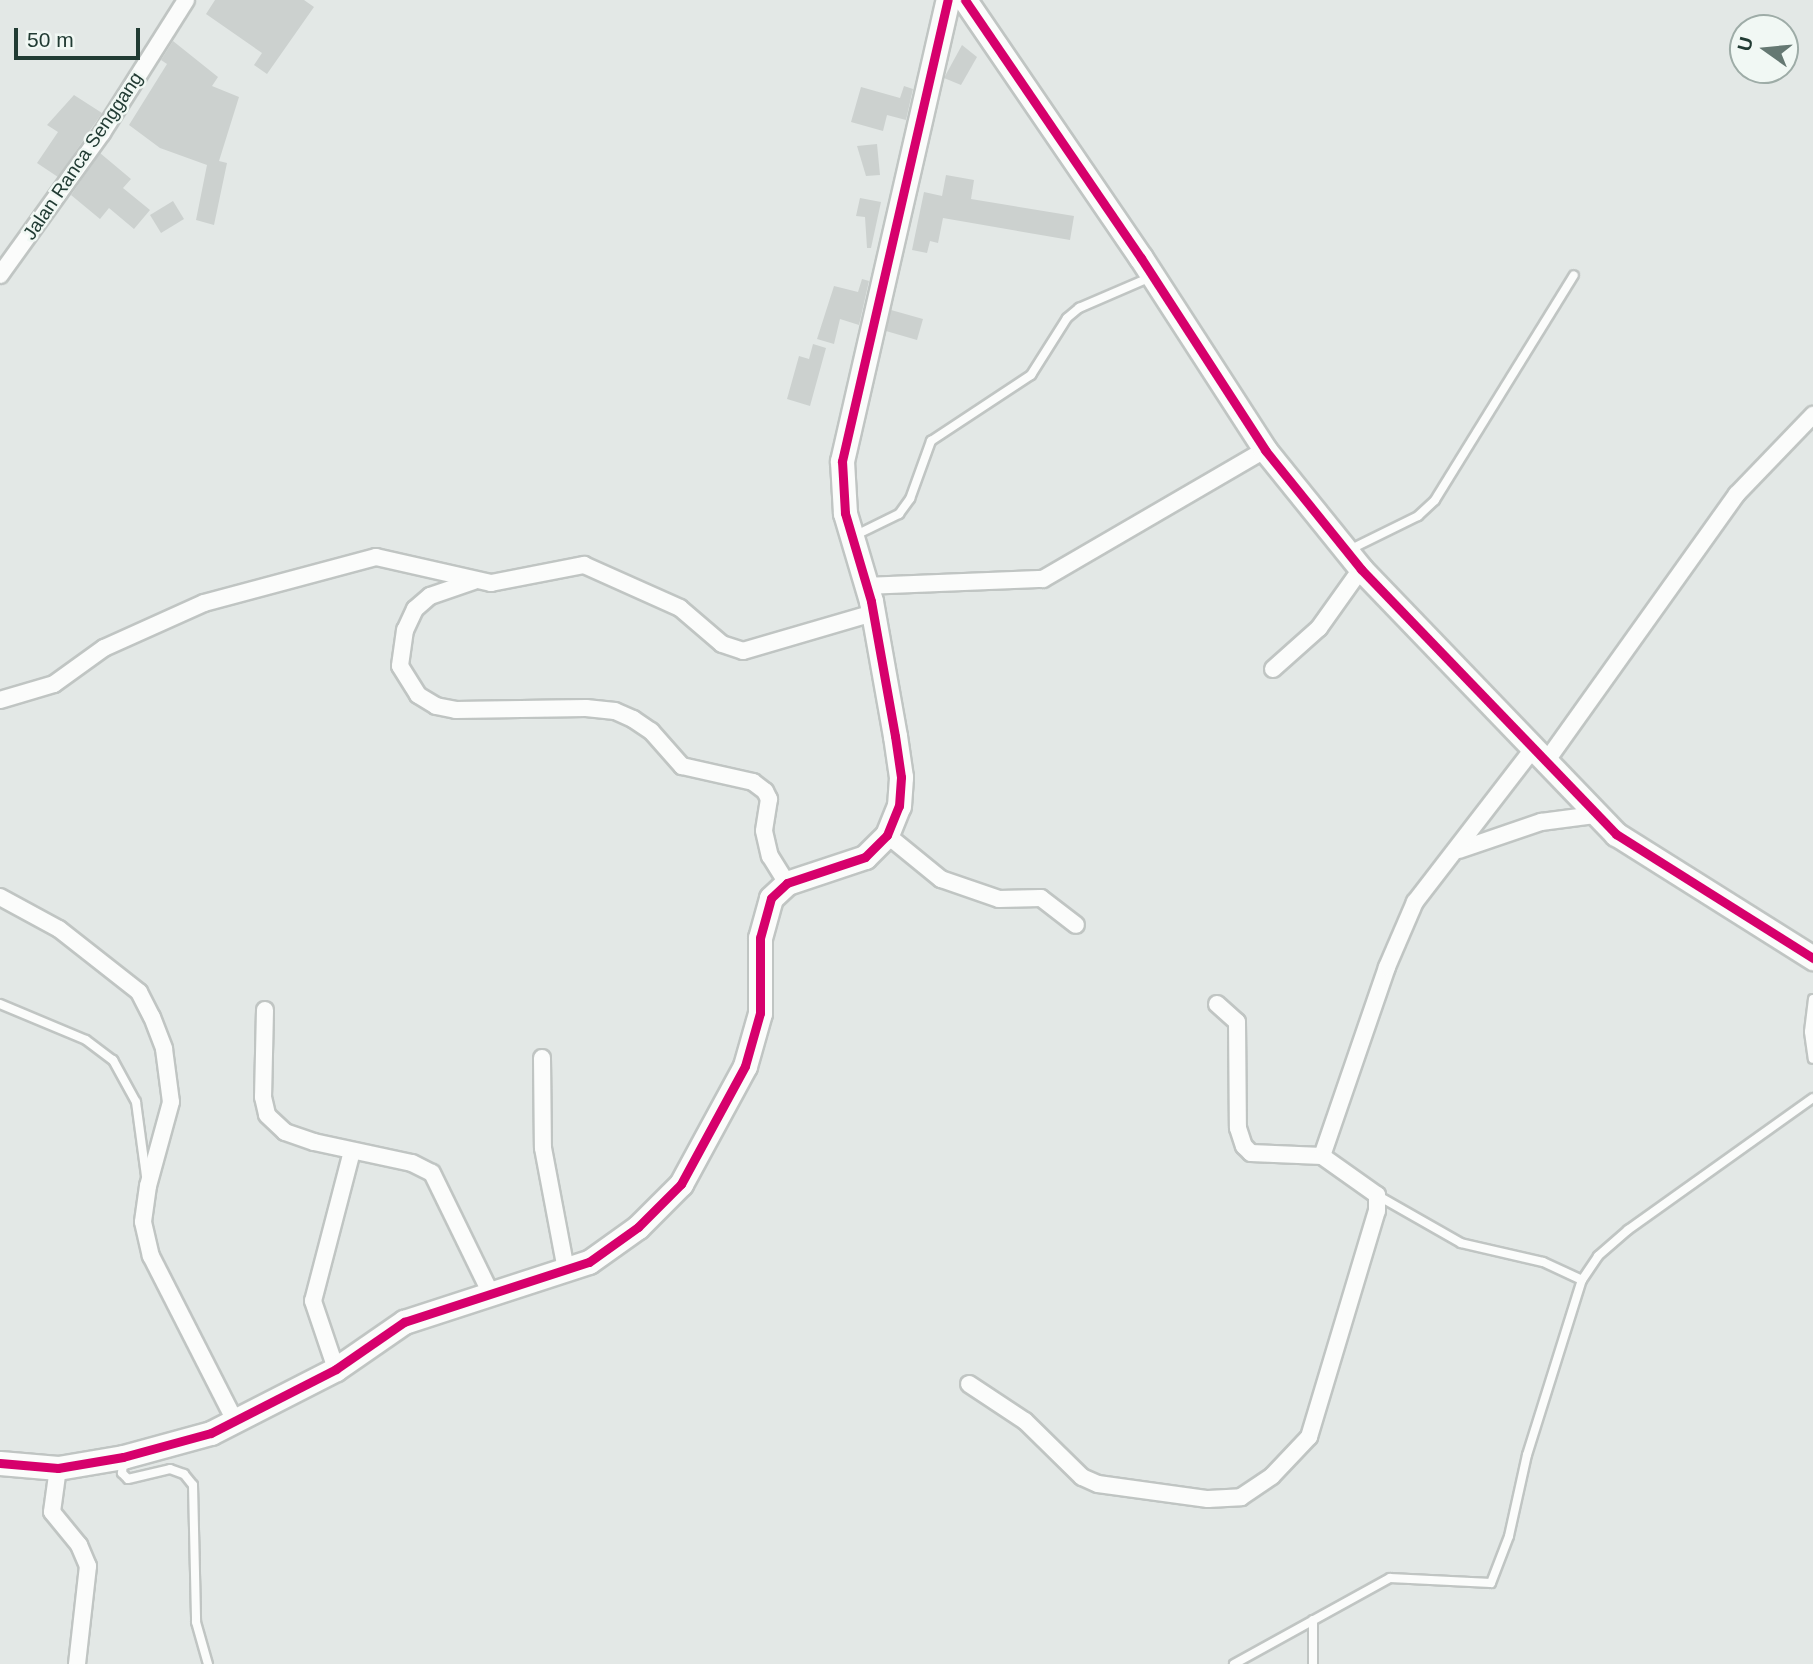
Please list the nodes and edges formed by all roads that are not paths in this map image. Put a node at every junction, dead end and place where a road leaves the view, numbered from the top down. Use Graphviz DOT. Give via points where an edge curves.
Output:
graph roads {
  1 [pos="186,0"];
  2 [pos="948,0"];
  3 [pos="965,0"];
  4 [pos="0,275"];
  5 [pos="1574,275"];
  6 [pos="1153,276"];
  7 [pos="1813,415"];
  8 [pos="1265,450"];
  9 [pos="853,537"];
  10 [pos="1354,561"];
  11 [pos="476,581"];
  12 [pos="866,586"];
  13 [pos="873,613"];
  14 [pos="1273,669"];
  15 [pos="0,700"];
  16 [pos="1539,757"];
  17 [pos="1595,815"];
  18 [pos="887,835"];
  19 [pos="1455,852"];
  20 [pos="787,883"];
  21 [pos="0,897"];
  22 [pos="1076,925"];
  23 [pos="1813,958"];
  24 [pos="1813,999"];
  25 [pos="0,1004"];
  26 [pos="1217,1004"];
  27 [pos="265,1010"];
  28 [pos="542,1058"];
  29 [pos="1813,1059"];
  30 [pos="1813,1098"];
  31 [pos="352,1152"];
  32 [pos="1322,1156"];
  33 [pos="148,1186"];
  34 [pos="1377,1195"];
  35 [pos="566,1270"];
  36 [pos="1582,1280"];
  37 [pos="492,1296"];
  38 [pos="336,1368"];
  39 [pos="969,1384"];
  40 [pos="235,1421"];
  41 [pos="123,1457"];
  42 [pos="0,1463"];
  43 [pos="58,1468"];
  44 [pos="1313,1620"];
  45 [pos="77,1664"];
  46 [pos="208,1664"];
  47 [pos="1234,1664"];
  48 [pos="1313,1664"];
  1 -- 4 [label="street, Jalan Ranca Senggang" via="102,133"];
  2 -- 9 [label="street" via="846,431 842,489"];
  3 -- 6 [label="street"];
  5 -- 10 [label="lane" via="1435,500"];
  6 -- 8 [label="street"];
  6 -- 9 [label="lane" via="1067,318 1031,375 931,441 910,499 899,514"];
  7 -- 16 [label="street" via="1737,494"];
  8 -- 10 [label="street"];
  8 -- 12 [label="street" via="1054,576 1024,583"];
  9 -- 12 [label="street"];
  10 -- 14 [label="street" via="1319,628"];
  10 -- 16 [label="street"];
  11 -- 13 [label="street" via="491,583 584,565 680,608 722,644 743,651"];
  11 -- 15 [label="street" via="389,559 368,559 204,603 104,648 54,684"];
  11 -- 20 [label="street" via="430,596 415,609 405,630 400,666 418,695 436,706 456,710 586,708 615,710 633,719 682,766 753,782 765,790 769,799 764,831 770,856"];
  12 -- 13 [label="street"];
  13 -- 18 [label="street" via="901,777 899,806"];
  16 -- 17 [label="street"];
  16 -- 19 [label="street"];
  17 -- 19 [label="street" via="1541,822"];
  17 -- 23 [label="street" via="1616,834"];
  18 -- 20 [label="street" via="865,857"];
  18 -- 22 [label="street" via="947,882 999,899 1041,898"];
  19 -- 32 [label="street" via="1415,902"];
  20 -- 35 [label="street" via="771,898 765,918 760,1013 745,1066 719,1121 681,1184 656,1210 589,1262"];
  21 -- 33 [label="street" via="59,929 139,992 164,1049 171,1102"];
  24 -- 29 [label="lane" via="1809,1032"];
  25 -- 33 [label="lane" via="86,1040 113,1060 135,1102"];
  26 -- 32 [label="street" via="1237,1022 1238,1128 1244,1146 1251,1153"];
  27 -- 31 [label="street" via="267,1115 285,1132"];
  28 -- 35 [label="street" via="543,1148"];
  30 -- 36 [label="lane" via="1628,1230 1598,1256"];
  31 -- 37 [label="street" via="411,1163 432,1173"];
  31 -- 38 [label="street" via="313,1301"];
  32 -- 34 [label="street"];
  33 -- 40 [label="street" via="143,1222 151,1256"];
  34 -- 36 [label="lane" via="1461,1243 1543,1262"];
  34 -- 39 [label="street" via="1365,1259 1309,1437 1272,1476 1241,1497 1208,1499 1082,1477 1025,1421"];
  35 -- 37 [label="street"];
  36 -- 44 [label="lane" via="1492,1583 1390,1578"];
  37 -- 38 [label="street" via="404,1322"];
  38 -- 40 [label="street"];
  40 -- 41 [label="street" via="211,1433"];
  41 -- 43 [label="street"];
  41 -- 46 [label="lane" via="122,1473 128,1479 170,1469 184,1474 193,1485 196,1622"];
  42 -- 43 [label="street"];
  43 -- 45 [label="street" via="52,1512 79,1545 88,1566"];
  44 -- 47 [label="lane"];
  44 -- 48 [label="lane"];
}
